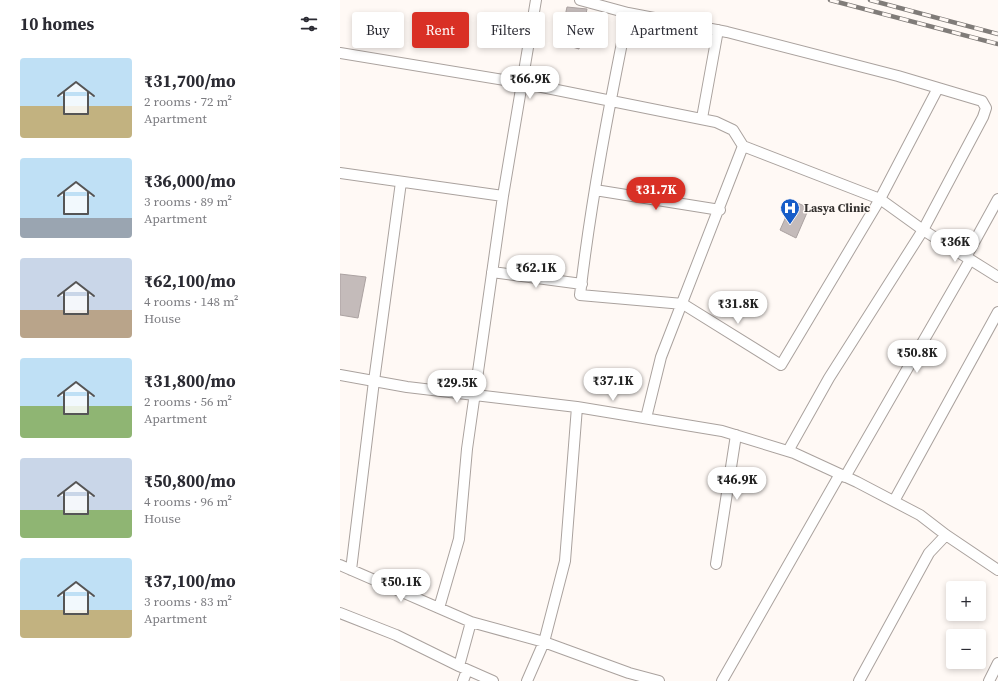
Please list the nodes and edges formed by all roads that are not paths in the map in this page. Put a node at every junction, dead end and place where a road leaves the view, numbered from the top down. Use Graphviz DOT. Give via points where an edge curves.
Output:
graph roads {
  1 [pos="536,0"];
  2 [pos="580,0"];
  3 [pos="624,12"];
  4 [pos="712,29"];
  5 [pos="718,30"];
  6 [pos="621,48"];
  7 [pos="340,52"];
  8 [pos="522,83"];
  9 [pos="938,88"];
  10 [pos="610,99"];
  11 [pos="702,118"];
  12 [pos="743,146"];
  13 [pos="340,173"];
  14 [pos="401,182"];
  15 [pos="595,190"];
  16 [pos="503,196"];
  17 [pos="998,199"];
  18 [pos="880,200"];
  19 [pos="720,210"];
  20 [pos="923,230"];
  21 [pos="968,258"];
  22 [pos="492,272"];
  23 [pos="998,277"];
  24 [pos="582,284"];
  25 [pos="683,304"];
  26 [pos="998,312"];
  27 [pos="340,375"];
  28 [pos="374,381"];
  29 [pos="474,395"];
  30 [pos="577,407"];
  31 [pos="646,418"];
  32 [pos="736,435"];
  33 [pos="788,451"];
  34 [pos="843,476"];
  35 [pos="894,501"];
  36 [pos="946,535"];
  37 [pos="716,564"];
  38 [pos="340,565"];
  39 [pos="351,570"];
  40 [pos="998,570"];
  41 [pos="439,608"];
  42 [pos="340,613"];
  43 [pos="471,622"];
  44 [pos="544,642"];
  45 [pos="998,663"];
  46 [pos="463,668"];
  47 [pos="462,681"];
  48 [pos="493,681"];
  49 [pos="527,681"];
  50 [pos="659,681"];
  51 [pos="722,681"];
  52 [pos="859,681"];
  53 [pos="989,681"];
  1 -- 8 [label="street"];
  2 -- 3 [label="street"];
  4 -- 5 [label="street"];
  5 -- 9 [label="street"];
  5 -- 11 [label="street"];
  6 -- 10 [label="street"];
  7 -- 8 [label="street"];
  8 -- 10 [label="street"];
  8 -- 16 [label="street"];
  9 -- 18 [label="street"];
  9 -- 20 [label="street" via="982,101 986,108"];
  10 -- 11 [label="street"];
  10 -- 15 [label="street"];
  11 -- 12 [label="street" via="733,130"];
  12 -- 18 [label="street"];
  12 -- 19 [label="street"];
  13 -- 14 [label="street"];
  14 -- 16 [label="street"];
  14 -- 28 [label="street"];
  15 -- 19 [label="street"];
  15 -- 24 [label="street"];
  16 -- 22 [label="street"];
  17 -- 21 [label="street"];
  18 -- 20 [label="street"];
  18 -- 25 [label="street" via="781,365"];
  19 -- 25 [label="street"];
  20 -- 21 [label="street"];
  20 -- 33 [label="street" via="829,378"];
  21 -- 23 [label="street"];
  21 -- 34 [label="street"];
  22 -- 24 [label="street"];
  22 -- 29 [label="street"];
  24 -- 25 [label="street" via="580,295"];
  25 -- 31 [label="street" via="661,358"];
  26 -- 35 [label="street"];
  27 -- 28 [label="street"];
  28 -- 29 [label="street"];
  28 -- 39 [label="street"];
  29 -- 30 [label="street"];
  29 -- 41 [label="street" via="459,539"];
  30 -- 31 [label="street"];
  30 -- 44 [label="street" via="565,561"];
  31 -- 32 [label="street"];
  32 -- 33 [label="street"];
  32 -- 37 [label="street"];
  33 -- 34 [label="street"];
  34 -- 35 [label="street"];
  34 -- 51 [label="street"];
  35 -- 36 [label="street" via="920,515"];
  36 -- 40 [label="street"];
  36 -- 52 [label="street" via="929,553"];
  38 -- 39 [label="street"];
  39 -- 41 [label="street"];
  41 -- 43 [label="street"];
  42 -- 46 [label="street" via="396,635"];
  43 -- 44 [label="street"];
  43 -- 46 [label="street"];
  44 -- 49 [label="street"];
  44 -- 50 [label="street" via="629,673"];
  45 -- 53 [label="street"];
  46 -- 47 [label="street"];
  46 -- 48 [label="street"];
}
